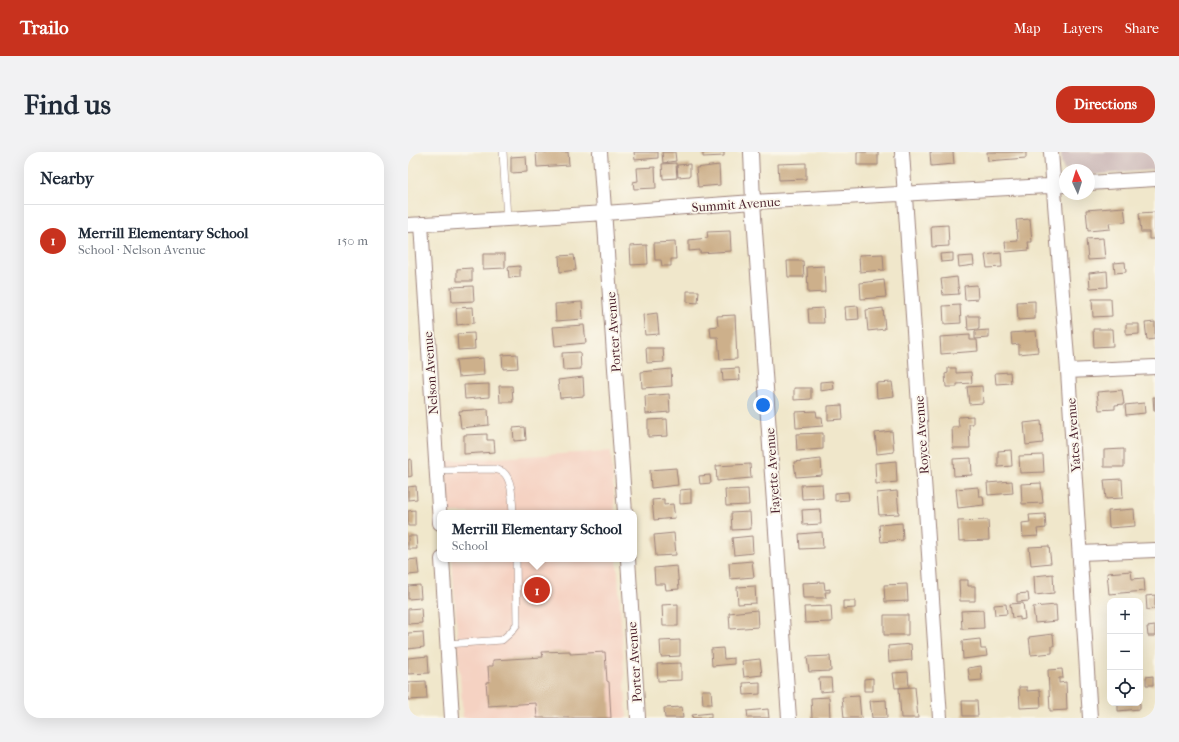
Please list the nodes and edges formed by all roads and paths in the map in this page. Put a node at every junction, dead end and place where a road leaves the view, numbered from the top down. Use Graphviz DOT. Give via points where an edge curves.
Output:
graph roads {
  1 [pos="503,152"];
  2 [pos="600,152"];
  3 [pos="751,152"];
  4 [pos="902,152"];
  5 [pos="1051,152"];
  6 [pos="1155,179"];
  7 [pos="1095,183"];
  8 [pos="1059,185"];
  9 [pos="905,194"];
  10 [pos="1060,200"];
  11 [pos="753,202"];
  12 [pos="605,213"];
  13 [pos="507,219"];
  14 [pos="414,225"];
  15 [pos="1155,367"];
  16 [pos="1068,371"];
  17 [pos="437,470"];
  18 [pos="439,510"];
  19 [pos="513,510"];
  20 [pos="624,510"];
  21 [pos="1155,550"];
  22 [pos="1080,553"];
  23 [pos="442,562"];
  24 [pos="516,562"];
  25 [pos="628,562"];
  26 [pos="448,644"];
  27 [pos="452,718"];
  28 [pos="638,718"];
  29 [pos="789,718"];
  30 [pos="940,718"];
  31 [pos="1090,718"];
  1 -- 13 [label="lane"];
  2 -- 12 [label="street, Porter Avenue"];
  3 -- 11 [label="street, Fayette Avenue"];
  4 -- 9 [label="street, Royce Avenue"];
  5 -- 8 [label="street, Yates Avenue"];
  6 -- 7 [label="street"];
  8 -- 9 [label="street, Summit Avenue"];
  9 -- 11 [label="street, Summit Avenue"];
  9 -- 30 [label="street, Royce Avenue"];
  10 -- 16 [label="street, Yates Avenue"];
  11 -- 12 [label="street, Summit Avenue"];
  11 -- 29 [label="street, Fayette Avenue"];
  12 -- 13 [label="street, Summit Avenue"];
  12 -- 20 [label="street, Porter Avenue"];
  13 -- 14 [label="street, Summit Avenue"];
  14 -- 17 [label="street, Nelson Avenue"];
  15 -- 16 [label="street"];
  16 -- 22 [label="street, Yates Avenue"];
  17 -- 18 [label="street, Nelson Avenue"];
  17 -- 19 [label="lane" via="494,468 502,472 511,487"];
  21 -- 22 [label="street"];
  22 -- 31 [label="street, Yates Avenue"];
  23 -- 26 [label="street"];
  24 -- 26 [label="lane" via="517,624 511,632 502,640"];
  25 -- 28 [label="street, Porter Avenue"];
  26 -- 27 [label="street"];
}
